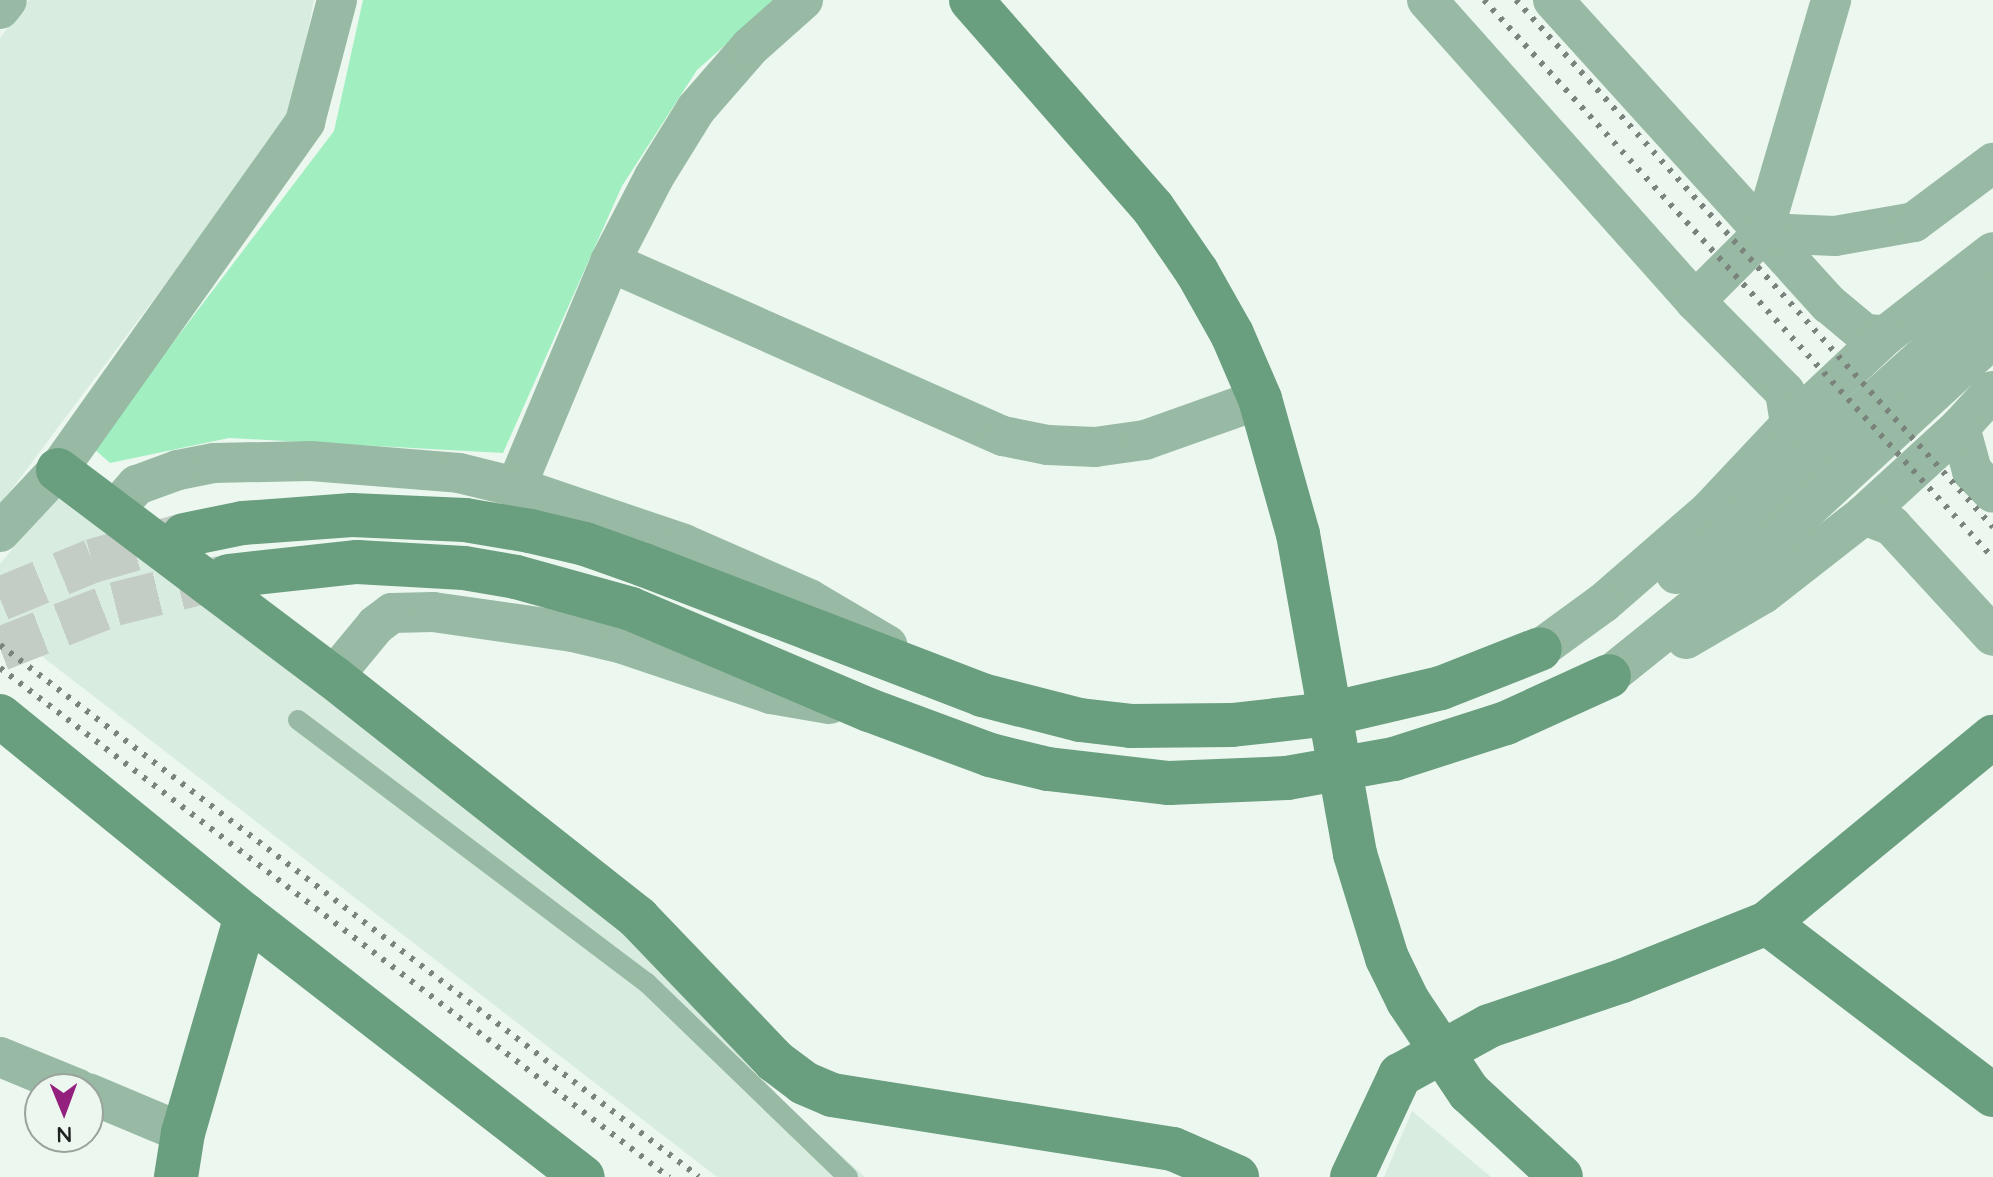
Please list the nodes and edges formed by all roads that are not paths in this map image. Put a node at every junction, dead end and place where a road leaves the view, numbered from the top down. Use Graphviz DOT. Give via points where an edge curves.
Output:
graph roads {
  1 [pos="7,0"];
  2 [pos="337,0"];
  3 [pos="803,0"];
  4 [pos="971,0"];
  5 [pos="1427,0"];
  6 [pos="1553,0"];
  7 [pos="1831,0"];
  8 [pos="0,9"];
  9 [pos="1993,163"];
  10 [pos="1763,233"];
  11 [pos="1993,252"];
  12 [pos="610,262"];
  13 [pos="1993,294"];
  14 [pos="1695,301"];
  15 [pos="1886,335"];
  16 [pos="1993,338"];
  17 [pos="1993,391"];
  18 [pos="1260,399"];
  19 [pos="1790,425"];
  20 [pos="1960,427"];
  21 [pos="58,470"];
  22 [pos="516,487"];
  23 [pos="1993,493"];
  24 [pos="114,511"];
  25 [pos="1864,515"];
  26 [pos="0,532"];
  27 [pos="184,535"];
  28 [pos="228,576"];
  29 [pos="1993,636"];
  30 [pos="1540,649"];
  31 [pos="1609,676"];
  32 [pos="333,677"];
  33 [pos="936,678"];
  34 [pos="869,710"];
  35 [pos="1330,714"];
  36 [pos="0,716"];
  37 [pos="298,720"];
  38 [pos="1993,737"];
  39 [pos="1338,771"];
  40 [pos="246,916"];
  41 [pos="1767,923"];
  42 [pos="1438,1051"];
  43 [pos="0,1057"];
  44 [pos="39,1073"];
  45 [pos="1993,1095"];
  46 [pos="104,1100"];
  47 [pos="183,1133"];
  48 [pos="176,1177"];
  49 [pos="583,1177"];
  50 [pos="848,1177"];
  51 [pos="1237,1177"];
  52 [pos="1352,1177"];
  53 [pos="1561,1177"];
  1 -- 8 [label="street"];
  2 -- 21 [label="street" via="305,122"];
  3 -- 12 [label="street" via="750,47 696,109"];
  4 -- 18 [label="street" via="1153,208 1197,272"];
  5 -- 14 [label="street"];
  6 -- 10 [label="street"];
  7 -- 10 [label="street"];
  9 -- 10 [label="street" via="1914,222 1835,236"];
  10 -- 14 [label="street"];
  10 -- 15 [label="street" via="1829,304 1865,334"];
  11 -- 15 [label="street"];
  12 -- 18 [label="street" via="1003,436 1095,447 1145,440"];
  12 -- 22 [label="street"];
  13 -- 30 [label="street" via="1687,566 1611,614"];
  14 -- 19 [label="street" via="1785,392"];
  15 -- 19 [label="street"];
  16 -- 31 [label="street" via="1742,569"];
  17 -- 20 [label="street"];
  18 -- 35 [label="street" via="1298,534"];
  19 -- 30 [label="street" via="1658,557"];
  20 -- 23 [label="street" via="1972,471"];
  20 -- 25 [label="street"];
  21 -- 24 [label="street"];
  21 -- 26 [label="street"];
  22 -- 24 [label="street" via="446,472 258,460 178,470 137,485"];
  22 -- 33 [label="street" via="684,544 809,599"];
  24 -- 32 [label="street"];
  25 -- 29 [label="street" via="1892,526"];
  25 -- 31 [label="street" via="1752,601"];
  27 -- 33 [label="street" via="243,523 352,515 465,520 530,531 644,565"];
  28 -- 34 [label="street" via="357,562 437,565 516,577 631,609"];
  30 -- 35 [label="street" via="1441,688"];
  31 -- 39 [label="street" via="1506,723"];
  32 -- 34 [label="street" via="392,613 433,612 598,638 771,694"];
  32 -- 51 [label="street" via="638,918 775,1061 804,1083 832,1095 1173,1149"];
  33 -- 35 [label="street" via="1031,710 1131,726 1232,725"];
  34 -- 39 [label="street" via="990,755 1108,778 1236,781"];
  35 -- 39 [label="street"];
  36 -- 40 [label="street"];
  37 -- 50 [label="lane" via="646,982"];
  38 -- 41 [label="street"];
  39 -- 42 [label="street" via="1355,854 1387,958"];
  40 -- 47 [label="street"];
  40 -- 49 [label="street"];
  41 -- 42 [label="street" via="1622,981 1489,1026"];
  41 -- 45 [label="street"];
  42 -- 52 [label="street" via="1400,1075"];
  42 -- 53 [label="street" via="1469,1092"];
  43 -- 44 [label="street"];
  46 -- 47 [label="street"];
  47 -- 48 [label="street"];
}
